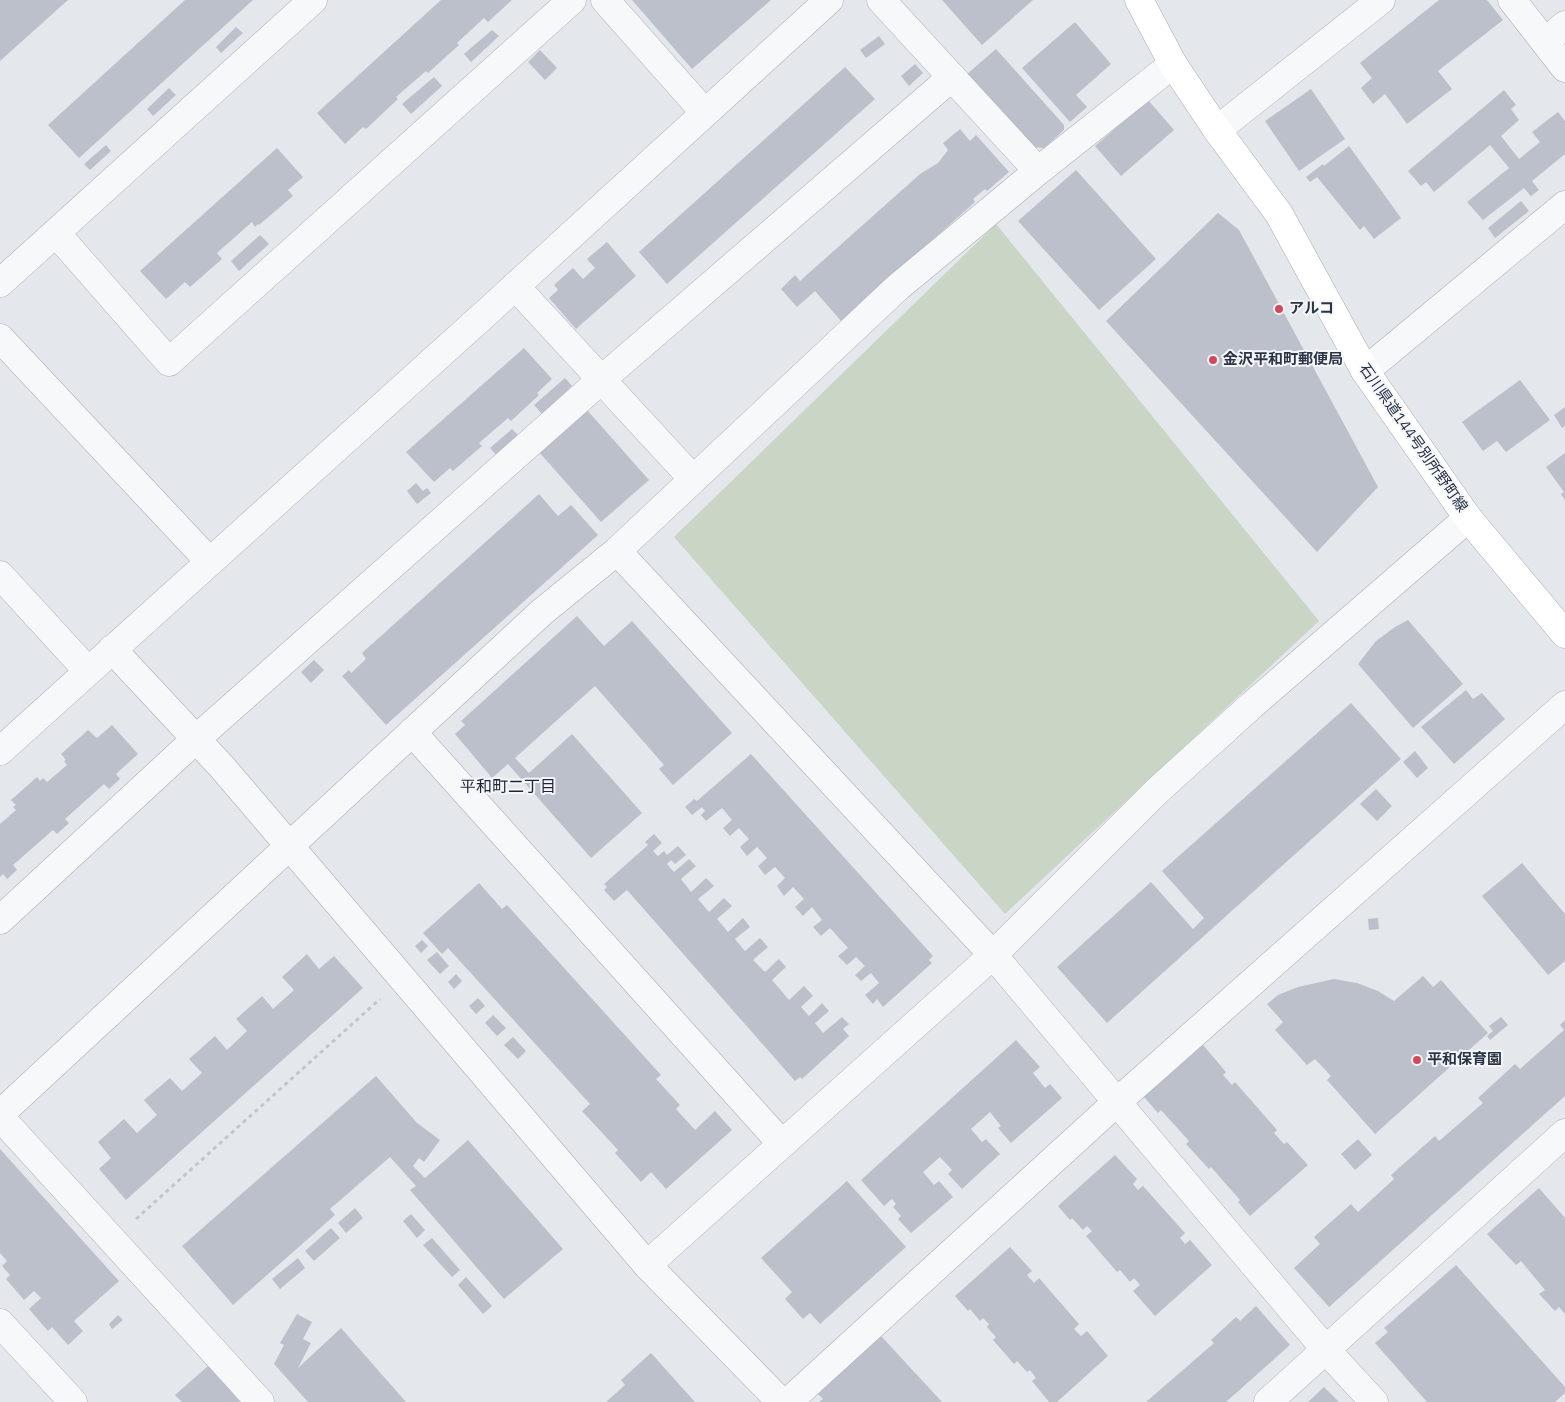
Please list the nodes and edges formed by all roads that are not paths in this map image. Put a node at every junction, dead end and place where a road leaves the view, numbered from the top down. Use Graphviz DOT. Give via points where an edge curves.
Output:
graph roads {
  1 [pos="313,0"];
  2 [pos="572,0"];
  3 [pos="606,0"];
  4 [pos="829,0"];
  5 [pos="881,0"];
  6 [pos="1139,0"];
  7 [pos="1381,0"];
  8 [pos="1512,0"];
  9 [pos="1555,34"];
  10 [pos="1173,64"];
  11 [pos="1565,68"];
  12 [pos="952,77"];
  13 [pos="705,113"];
  14 [pos="1217,130"];
  15 [pos="1038,171"];
  16 [pos="1565,205"];
  17 [pos="56,233"];
  18 [pos="0,283"];
  19 [pos="515,286"];
  20 [pos="0,338"];
  21 [pos="1365,371"];
  22 [pos="601,380"];
  23 [pos="693,479"];
  24 [pos="1468,518"];
  25 [pos="617,551"];
  26 [pos="210,562"];
  27 [pos="0,574"];
  28 [pos="1565,634"];
  29 [pos="112,650"];
  30 [pos="88,671"];
  31 [pos="1565,705"];
  32 [pos="412,732"];
  33 [pos="196,739"];
  34 [pos="0,751"];
  35 [pos="290,845"];
  36 [pos="0,920"];
  37 [pos="993,955"];
  38 [pos="1117,1102"];
  39 [pos="0,1116"];
  40 [pos="1565,1133"];
  41 [pos="782,1144"];
  42 [pos="647,1265"];
  43 [pos="0,1324"];
  44 [pos="1326,1350"];
  45 [pos="73,1402"];
  46 [pos="260,1402"];
  47 [pos="780,1402"];
  48 [pos="788,1402"];
  49 [pos="1268,1402"];
  50 [pos="1374,1402"];
  1 -- 17 [label="street"];
  2 -- 17 [label="street" via="169,362"];
  3 -- 13 [label="street"];
  4 -- 13 [label="street"];
  5 -- 12 [label="street"];
  6 -- 10 [label="main road, 石川県道144号別所野町線"];
  7 -- 14 [label="street"];
  8 -- 9 [label="street"];
  9 -- 11 [label="street"];
  10 -- 14 [label="main road, 石川県道144号別所野町線"];
  10 -- 15 [label="street"];
  12 -- 15 [label="street"];
  12 -- 22 [label="street"];
  13 -- 19 [label="street"];
  14 -- 21 [label="main road, 石川県道144号別所野町線" via="1279,214"];
  15 -- 23 [label="street" via="898,287"];
  16 -- 21 [label="street"];
  17 -- 18 [label="street"];
  19 -- 22 [label="street"];
  19 -- 26 [label="street"];
  20 -- 26 [label="street"];
  21 -- 24 [label="main road, 石川県道144号別所野町線"];
  22 -- 23 [label="street"];
  22 -- 33 [label="street"];
  23 -- 25 [label="street"];
  24 -- 28 [label="main road, 石川県道144号別所野町線"];
  24 -- 37 [label="street" via="1157,790"];
  25 -- 32 [label="street" via="542,612"];
  25 -- 37 [label="street"];
  26 -- 29 [label="street"];
  27 -- 30 [label="street"];
  29 -- 30 [label="street"];
  29 -- 33 [label="street"];
  30 -- 34 [label="street"];
  31 -- 38 [label="street"];
  32 -- 35 [label="street"];
  32 -- 41 [label="street"];
  33 -- 35 [label="street"];
  33 -- 36 [label="street"];
  35 -- 39 [label="street"];
  35 -- 42 [label="street"];
  37 -- 38 [label="street"];
  37 -- 41 [label="street"];
  38 -- 44 [label="street"];
  38 -- 48 [label="street"];
  39 -- 46 [label="street"];
  40 -- 44 [label="street"];
  41 -- 42 [label="street"];
  42 -- 47 [label="street"];
  43 -- 45 [label="street"];
  44 -- 49 [label="street"];
  44 -- 50 [label="street"];
}
